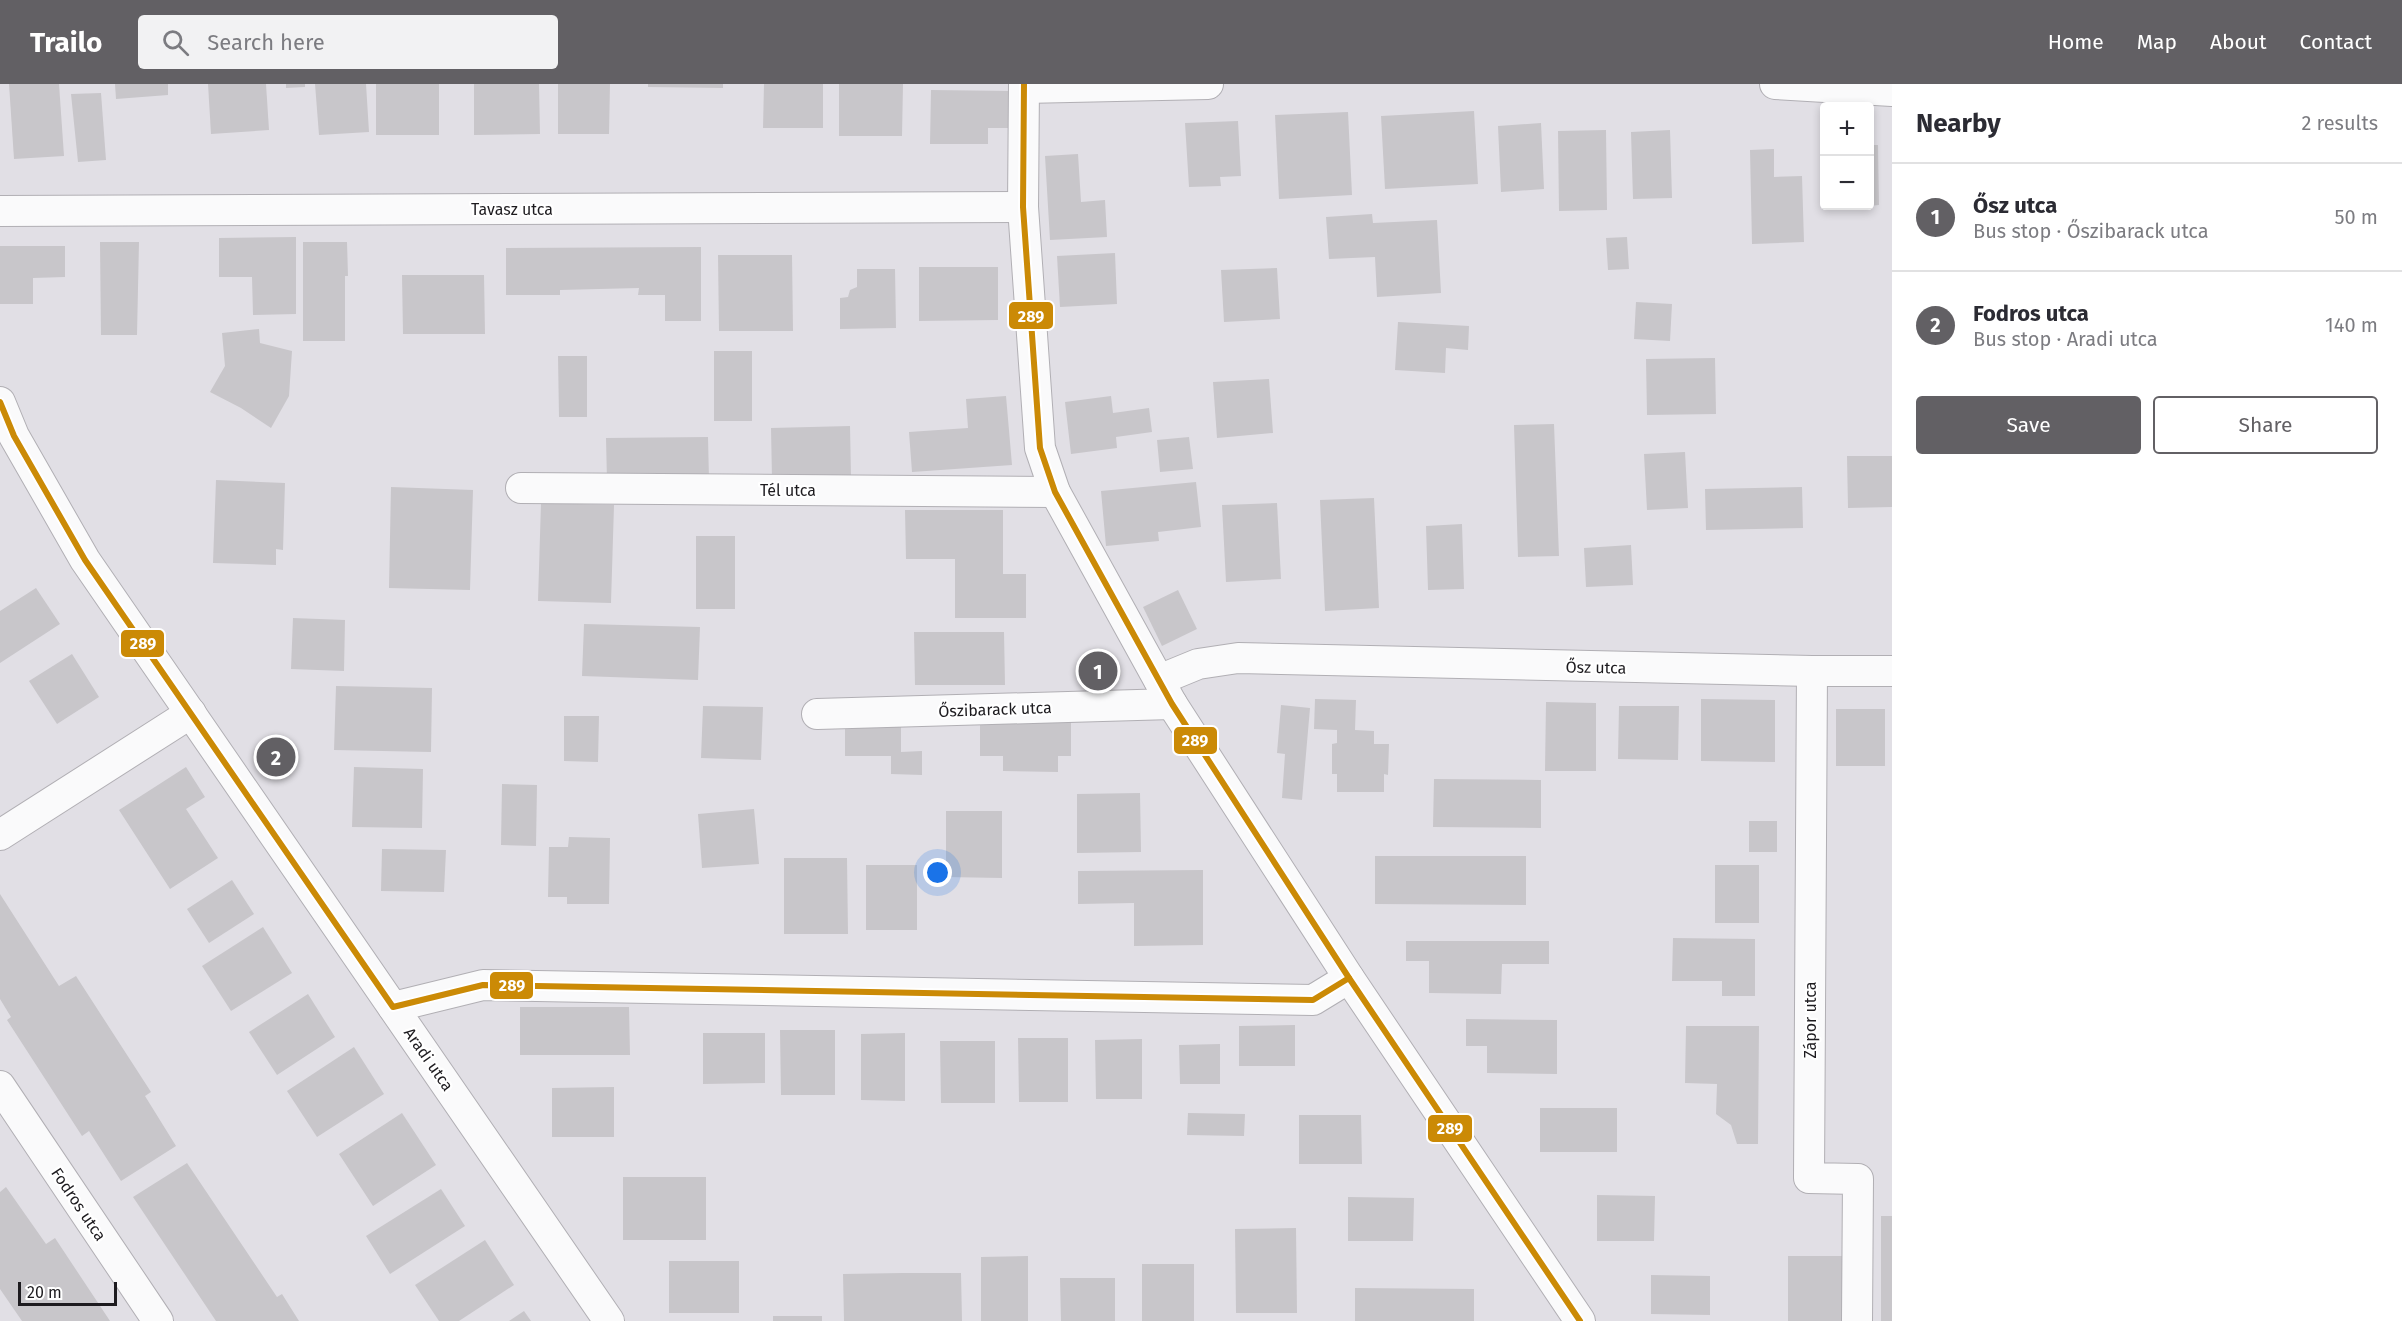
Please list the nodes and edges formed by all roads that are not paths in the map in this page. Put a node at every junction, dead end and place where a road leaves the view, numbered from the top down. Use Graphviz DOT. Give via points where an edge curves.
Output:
graph roads {
  1 [pos="1208,84"];
  2 [pos="1775,84"];
  3 [pos="1024,86"];
  4 [pos="1892,91"];
  5 [pos="1023,207"];
  6 [pos="0,211"];
  7 [pos="0,402"];
  8 [pos="521,488"];
  9 [pos="1055,492"];
  10 [pos="1812,671"];
  11 [pos="1892,671"];
  12 [pos="1166,692"];
  13 [pos="191,713"];
  14 [pos="817,714"];
  15 [pos="0,835"];
  16 [pos="1349,978"];
  17 [pos="393,1007"];
  18 [pos="0,1086"];
  19 [pos="158,1321"];
  20 [pos="609,1321"];
  21 [pos="1580,1321"];
  22 [pos="1857,1321"];
  1 -- 3 [label="street"];
  2 -- 4 [label="street"];
  3 -- 5 [label="street"];
  5 -- 6 [label="street, Tavasz utca"];
  5 -- 9 [label="street" via="1040,448"];
  7 -- 13 [label="street, Aradi utca" via="14,436 85,560"];
  8 -- 9 [label="street, Tél utca"];
  9 -- 12 [label="street"];
  10 -- 11 [label="street, Ősz utca"];
  10 -- 12 [label="street, Ősz utca" via="1238,658 1197,664"];
  10 -- 22 [label="street, Zápor utca" via="1809,1178 1858,1179"];
  12 -- 14 [label="street, Őszibarack utca"];
  12 -- 16 [label="street"];
  13 -- 15 [label="street"];
  13 -- 17 [label="street, Aradi utca"];
  16 -- 17 [label="street" via="1313,1000 483,985"];
  16 -- 21 [label="street"];
  17 -- 20 [label="street, Aradi utca"];
  18 -- 19 [label="street, Fodros utca"];
}
